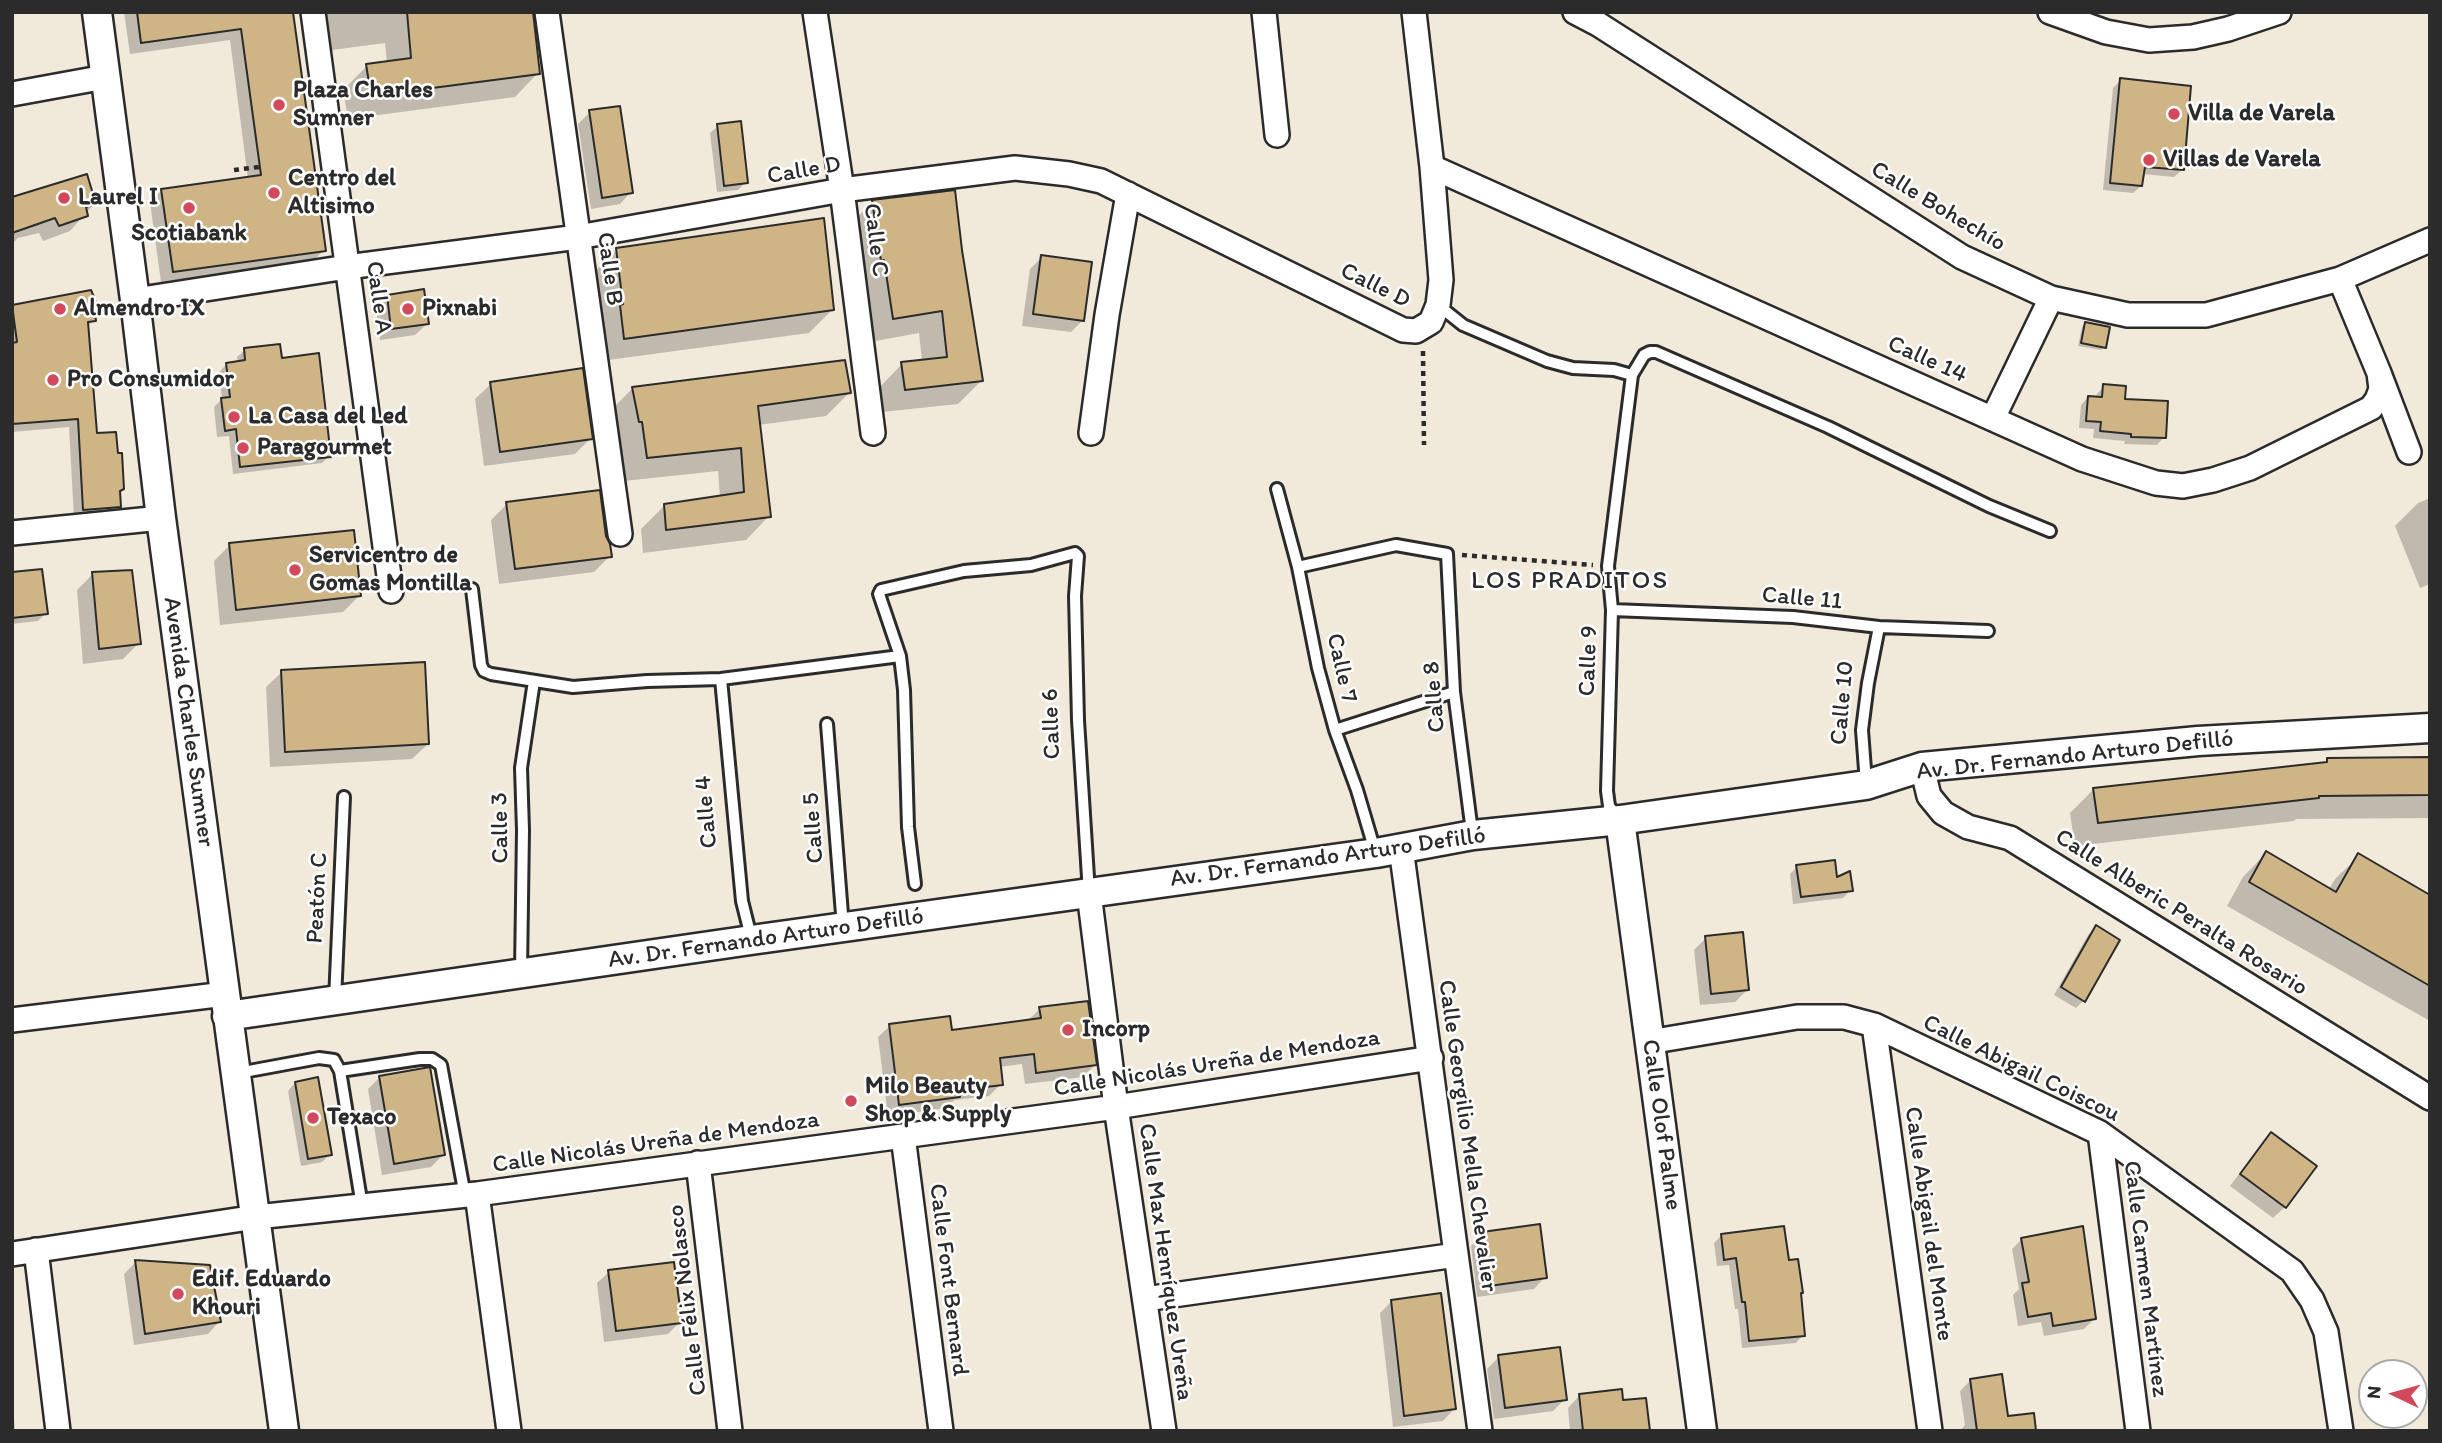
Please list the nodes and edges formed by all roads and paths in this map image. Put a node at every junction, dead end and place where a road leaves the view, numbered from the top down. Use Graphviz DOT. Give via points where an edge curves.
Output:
graph roads {
  1 [pos="97,12"];
  2 [pos="313,12"];
  3 [pos="547,12"];
  4 [pos="815,12"];
  5 [pos="1264,12"];
  6 [pos="1414,12"];
  7 [pos="1575,12"];
  8 [pos="2050,12"];
  9 [pos="2279,12"];
  10 [pos="1601,18"];
  11 [pos="105,77"];
  12 [pos="12,94"];
  13 [pos="1276,135"];
  14 [pos="259,167"];
  15 [pos="1432,167"];
  16 [pos="234,170"];
  17 [pos="842,190"];
  18 [pos="1128,194"];
  19 [pos="578,237"];
  20 [pos="2430,240"];
  21 [pos="347,267"];
  22 [pos="2340,279"];
  23 [pos="2051,298"];
  24 [pos="135,300"];
  25 [pos="1438,305"];
  26 [pos="1422,329"];
  27 [pos="2379,373"];
  28 [pos="1632,375"];
  29 [pos="1993,418"];
  30 [pos="873,433"];
  31 [pos="1091,433"];
  32 [pos="1423,445"];
  33 [pos="2409,453"];
  34 [pos="1277,489"];
  35 [pos="161,518"];
  36 [pos="2050,531"];
  37 [pos="12,533"];
  38 [pos="620,534"];
  39 [pos="1447,554"];
  40 [pos="1608,566"];
  41 [pos="1298,567"];
  42 [pos="472,589"];
  43 [pos="391,591"];
  44 [pos="1612,610"];
  45 [pos="1879,627"];
  46 [pos="1988,631"];
  47 [pos="900,656"];
  48 [pos="722,678"];
  49 [pos="534,681"];
  50 [pos="1454,692"];
  51 [pos="827,724"];
  52 [pos="2430,728"];
  53 [pos="1335,730"];
  54 [pos="1922,767"];
  55 [pos="1866,785"];
  56 [pos="344,797"];
  57 [pos="1620,820"];
  58 [pos="1473,835"];
  59 [pos="1388,850"];
  60 [pos="915,884"];
  61 [pos="1089,893"];
  62 [pos="843,928"];
  63 [pos="751,940"];
  64 [pos="520,975"];
  65 [pos="335,1000"];
  66 [pos="226,1005"];
  67 [pos="12,1020"];
  68 [pos="1874,1025"];
  69 [pos="1650,1042"];
  70 [pos="1431,1058"];
  71 [pos="340,1071"];
  72 [pos="236,1074"];
  73 [pos="2430,1098"];
  74 [pos="1116,1107"];
  75 [pos="2100,1133"];
  76 [pos="903,1136"];
  77 [pos="698,1163"];
  78 [pos="471,1195"];
  79 [pos="362,1206"];
  80 [pos="256,1217"];
  81 [pos="36,1250"];
  82 [pos="12,1254"];
  83 [pos="1457,1255"];
  84 [pos="1144,1299"];
  85 [pos="58,1431"];
  86 [pos="284,1431"];
  87 [pos="509,1431"];
  88 [pos="730,1431"];
  89 [pos="940,1431"];
  90 [pos="1164,1431"];
  91 [pos="1480,1431"];
  92 [pos="1702,1431"];
  93 [pos="1930,1431"];
  94 [pos="2138,1431"];
  95 [pos="2341,1431"];
  1 -- 11 [label="street, Avenida Charles Sumner"];
  2 -- 21 [label="street, Calle A"];
  3 -- 19 [label="street, Calle B"];
  4 -- 17 [label="street, Calle C"];
  5 -- 13 [label="street"];
  6 -- 15 [label="street"];
  7 -- 10 [label="street, Calle Bohechío"];
  8 -- 9 [label="street" via="2106,32 2150,40 2217,32"];
  10 -- 23 [label="street, Calle Bohechío" via="1962,257"];
  11 -- 12 [label="street"];
  11 -- 24 [label="street, Avenida Charles Sumner"];
  14 -- 16 [label="path"];
  15 -- 25 [label="street" via="1441,280"];
  15 -- 29 [label="street, Calle 14"];
  17 -- 18 [label="street, Calle D" via="1015,168 1101,181"];
  17 -- 19 [label="street, Calle D"];
  17 -- 30 [label="street, Calle C"];
  18 -- 26 [label="street, Calle D" via="1403,330"];
  18 -- 31 [label="street"];
  19 -- 21 [label="street, Calle D"];
  19 -- 38 [label="street, Calle B"];
  20 -- 22 [label="street, Calle Bohechío"];
  21 -- 24 [label="street, Calle D"];
  21 -- 43 [label="street, Calle A"];
  22 -- 23 [label="street, Calle Bohechío" via="2206,315 2128,315"];
  22 -- 27 [label="street"];
  23 -- 29 [label="street"];
  24 -- 35 [label="street, Avenida Charles Sumner"];
  25 -- 26 [label="street, Calle D" via="1431,322"];
  25 -- 28 [label="lane" via="1463,325 1547,361"];
  26 -- 32 [label="path"];
  27 -- 29 [label="street, Calle 14" via="2381,389 2371,408 2250,468 2183,486 2155,483 2082,459"];
  27 -- 33 [label="street"];
  28 -- 36 [label="lane" via="1644,355 1656,352"];
  28 -- 40 [label="lane, Calle 9"];
  34 -- 41 [label="lane, Calle 7"];
  35 -- 37 [label="street"];
  35 -- 66 [label="street, Avenida Charles Sumner"];
  39 -- 40 [label="path"];
  39 -- 41 [label="lane" via="1396,545"];
  39 -- 50 [label="lane, Calle 8"];
  40 -- 44 [label="lane, Calle 9"];
  41 -- 53 [label="lane, Calle 7"];
  42 -- 49 [label="lane" via="484,671"];
  44 -- 45 [label="lane, Calle 11" via="1793,617"];
  44 -- 57 [label="lane, Calle 9" via="1607,791 1609,806"];
  45 -- 46 [label="lane, Calle 11"];
  45 -- 55 [label="lane, Calle 10" via="1862,730"];
  47 -- 48 [label="lane"];
  47 -- 60 [label="lane"];
  47 -- 61 [label="lane, Calle 6" via="881,590 1077,553 1077,706"];
  48 -- 49 [label="lane" via="573,687"];
  48 -- 63 [label="lane, Calle 4" via="742,901"];
  49 -- 64 [label="lane, Calle 3" via="521,768"];
  50 -- 53 [label="lane"];
  50 -- 58 [label="lane, Calle 8"];
  51 -- 62 [label="lane, Calle 5"];
  52 -- 54 [label="street, Av. Dr. Fernando Arturo Defilló" via="2199,741"];
  53 -- 59 [label="lane, Calle 7" via="1357,790"];
  54 -- 55 [label="street, Av. Dr. Fernando Arturo Defilló"];
  54 -- 73 [label="street, Calle Alberic Peralta Rosario" via="1929,796 1943,813 1968,827 2010,838"];
  55 -- 57 [label="street, Av. Dr. Fernando Arturo Defilló"];
  56 -- 65 [label="lane, Peatón C"];
  57 -- 58 [label="street, Av. Dr. Fernando Arturo Defilló"];
  57 -- 69 [label="street, Calle Olof Palme"];
  58 -- 59 [label="street, Av. Dr. Fernando Arturo Defilló"];
  59 -- 61 [label="street, Av. Dr. Fernando Arturo Defilló"];
  59 -- 70 [label="street, Calle Georgilio Mella Chevalier"];
  61 -- 62 [label="street, Av. Dr. Fernando Arturo Defilló"];
  61 -- 74 [label="street, Calle Max Henríquez Ureña"];
  62 -- 63 [label="street, Av. Dr. Fernando Arturo Defilló"];
  63 -- 64 [label="street, Av. Dr. Fernando Arturo Defilló"];
  64 -- 65 [label="street, Av. Dr. Fernando Arturo Defilló"];
  65 -- 66 [label="street, Av. Dr. Fernando Arturo Defilló"];
  66 -- 67 [label="street, Av. Dr. Fernando Arturo Defilló"];
  66 -- 72 [label="street, Avenida Charles Sumner"];
  68 -- 69 [label="street, Calle Abigail Coiscou" via="1844,1017 1797,1017"];
  68 -- 75 [label="street, Calle Abigail Coiscou"];
  68 -- 93 [label="street, Calle Abigail del Monte"];
  69 -- 92 [label="street, Calle Olof Palme"];
  70 -- 74 [label="street, Calle Nicolás Ureña de Mendoza"];
  70 -- 83 [label="street, Calle Georgilio Mella Chevalier"];
  71 -- 72 [label="lane" via="334,1060 319,1058"];
  71 -- 78 [label="lane" via="419,1059 441,1065"];
  71 -- 79 [label="lane"];
  72 -- 80 [label="street, Avenida Charles Sumner"];
  74 -- 76 [label="street, Calle Nicolás Ureña de Mendoza"];
  74 -- 84 [label="street, Calle Max Henríquez Ureña"];
  75 -- 94 [label="street, Calle Carmen Martínez"];
  75 -- 95 [label="street, Calle Abigail Coiscou" via="2292,1271 2326,1332"];
  76 -- 77 [label="street, Calle Nicolás Ureña de Mendoza"];
  76 -- 89 [label="street, Calle Font Bernard"];
  77 -- 78 [label="street, Calle Nicolás Ureña de Mendoza"];
  77 -- 88 [label="street, Calle Félix Nolasco"];
  78 -- 79 [label="street, Calle Nicolás Ureña de Mendoza"];
  78 -- 87 [label="street"];
  79 -- 80 [label="street, Calle Nicolás Ureña de Mendoza"];
  80 -- 81 [label="street, Calle Nicolás Ureña de Mendoza"];
  80 -- 86 [label="street, Avenida Charles Sumner"];
  81 -- 82 [label="street, Calle Nicolás Ureña de Mendoza"];
  81 -- 85 [label="street"];
  83 -- 84 [label="street"];
  83 -- 91 [label="street, Calle Georgilio Mella Chevalier"];
  84 -- 90 [label="street, Calle Max Henríquez Ureña"];
}
